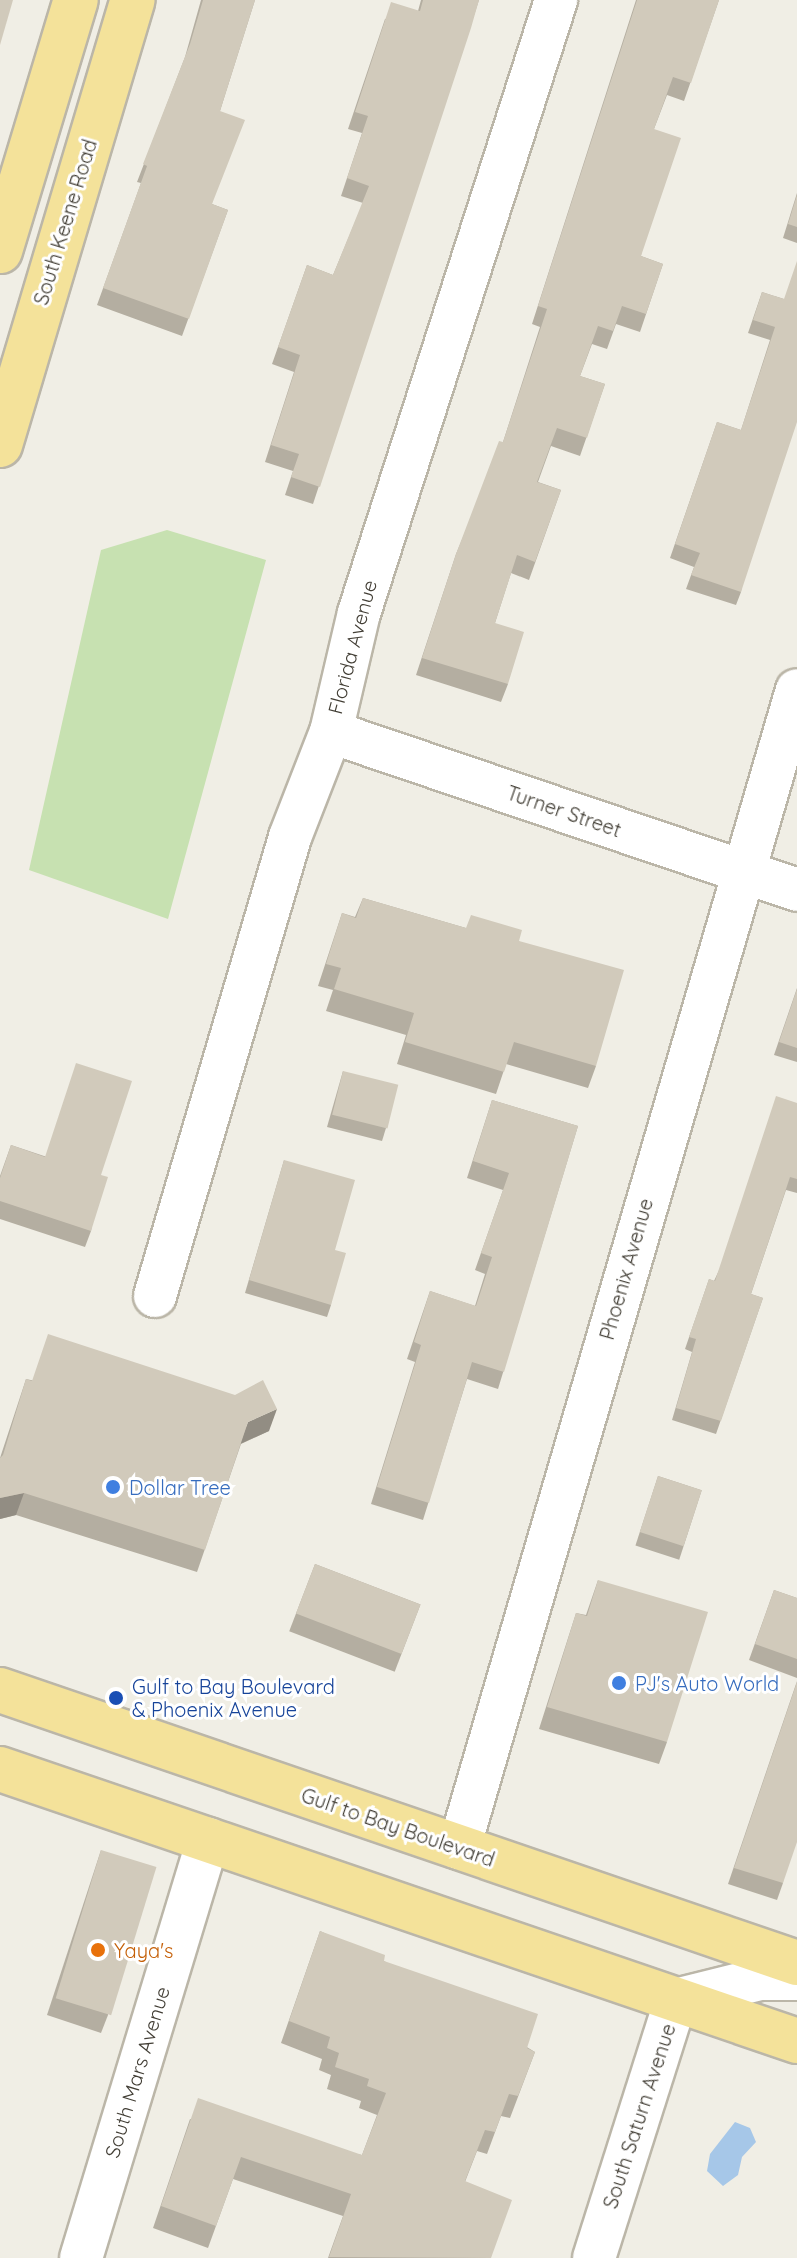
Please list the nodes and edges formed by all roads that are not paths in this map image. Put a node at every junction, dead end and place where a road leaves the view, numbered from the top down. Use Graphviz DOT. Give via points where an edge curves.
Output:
graph roads {
  1 [pos="76,0"];
  2 [pos="133,0"];
  3 [pos="556,0"];
  4 [pos="0,251"];
  5 [pos="0,445"];
  6 [pos="797,690"];
  7 [pos="331,732"];
  8 [pos="741,871"];
  9 [pos="797,890"];
  10 [pos="155,1296"];
  11 [pos="0,1690"];
  12 [pos="0,1769"];
  13 [pos="208,1839"];
  14 [pos="459,1848"];
  15 [pos="797,1963"];
  16 [pos="797,1979"];
  17 [pos="676,2000"];
  18 [pos="797,2041"];
  19 [pos="81,2258"];
  20 [pos="594,2258"];
  1 -- 4 [label="main road"];
  2 -- 5 [label="main road, South Keene Road"];
  3 -- 7 [label="street, Florida Avenue" via="359,613"];
  6 -- 8 [label="street, Phoenix Avenue"];
  7 -- 8 [label="street, Turner Street"];
  7 -- 10 [label="street, Florida Avenue" via="290,837"];
  8 -- 9 [label="street, Turner Street"];
  8 -- 14 [label="street, Phoenix Avenue"];
  11 -- 14 [label="main road, Gulf to Bay Boulevard"];
  12 -- 13 [label="main road"];
  13 -- 17 [label="main road"];
  13 -- 19 [label="street, South Mars Avenue"];
  14 -- 15 [label="main road, Gulf to Bay Boulevard"];
  16 -- 17 [label="street, South Saturn Avenue" via="760,1979"];
  17 -- 18 [label="main road"];
  17 -- 20 [label="street, South Saturn Avenue"];
}
